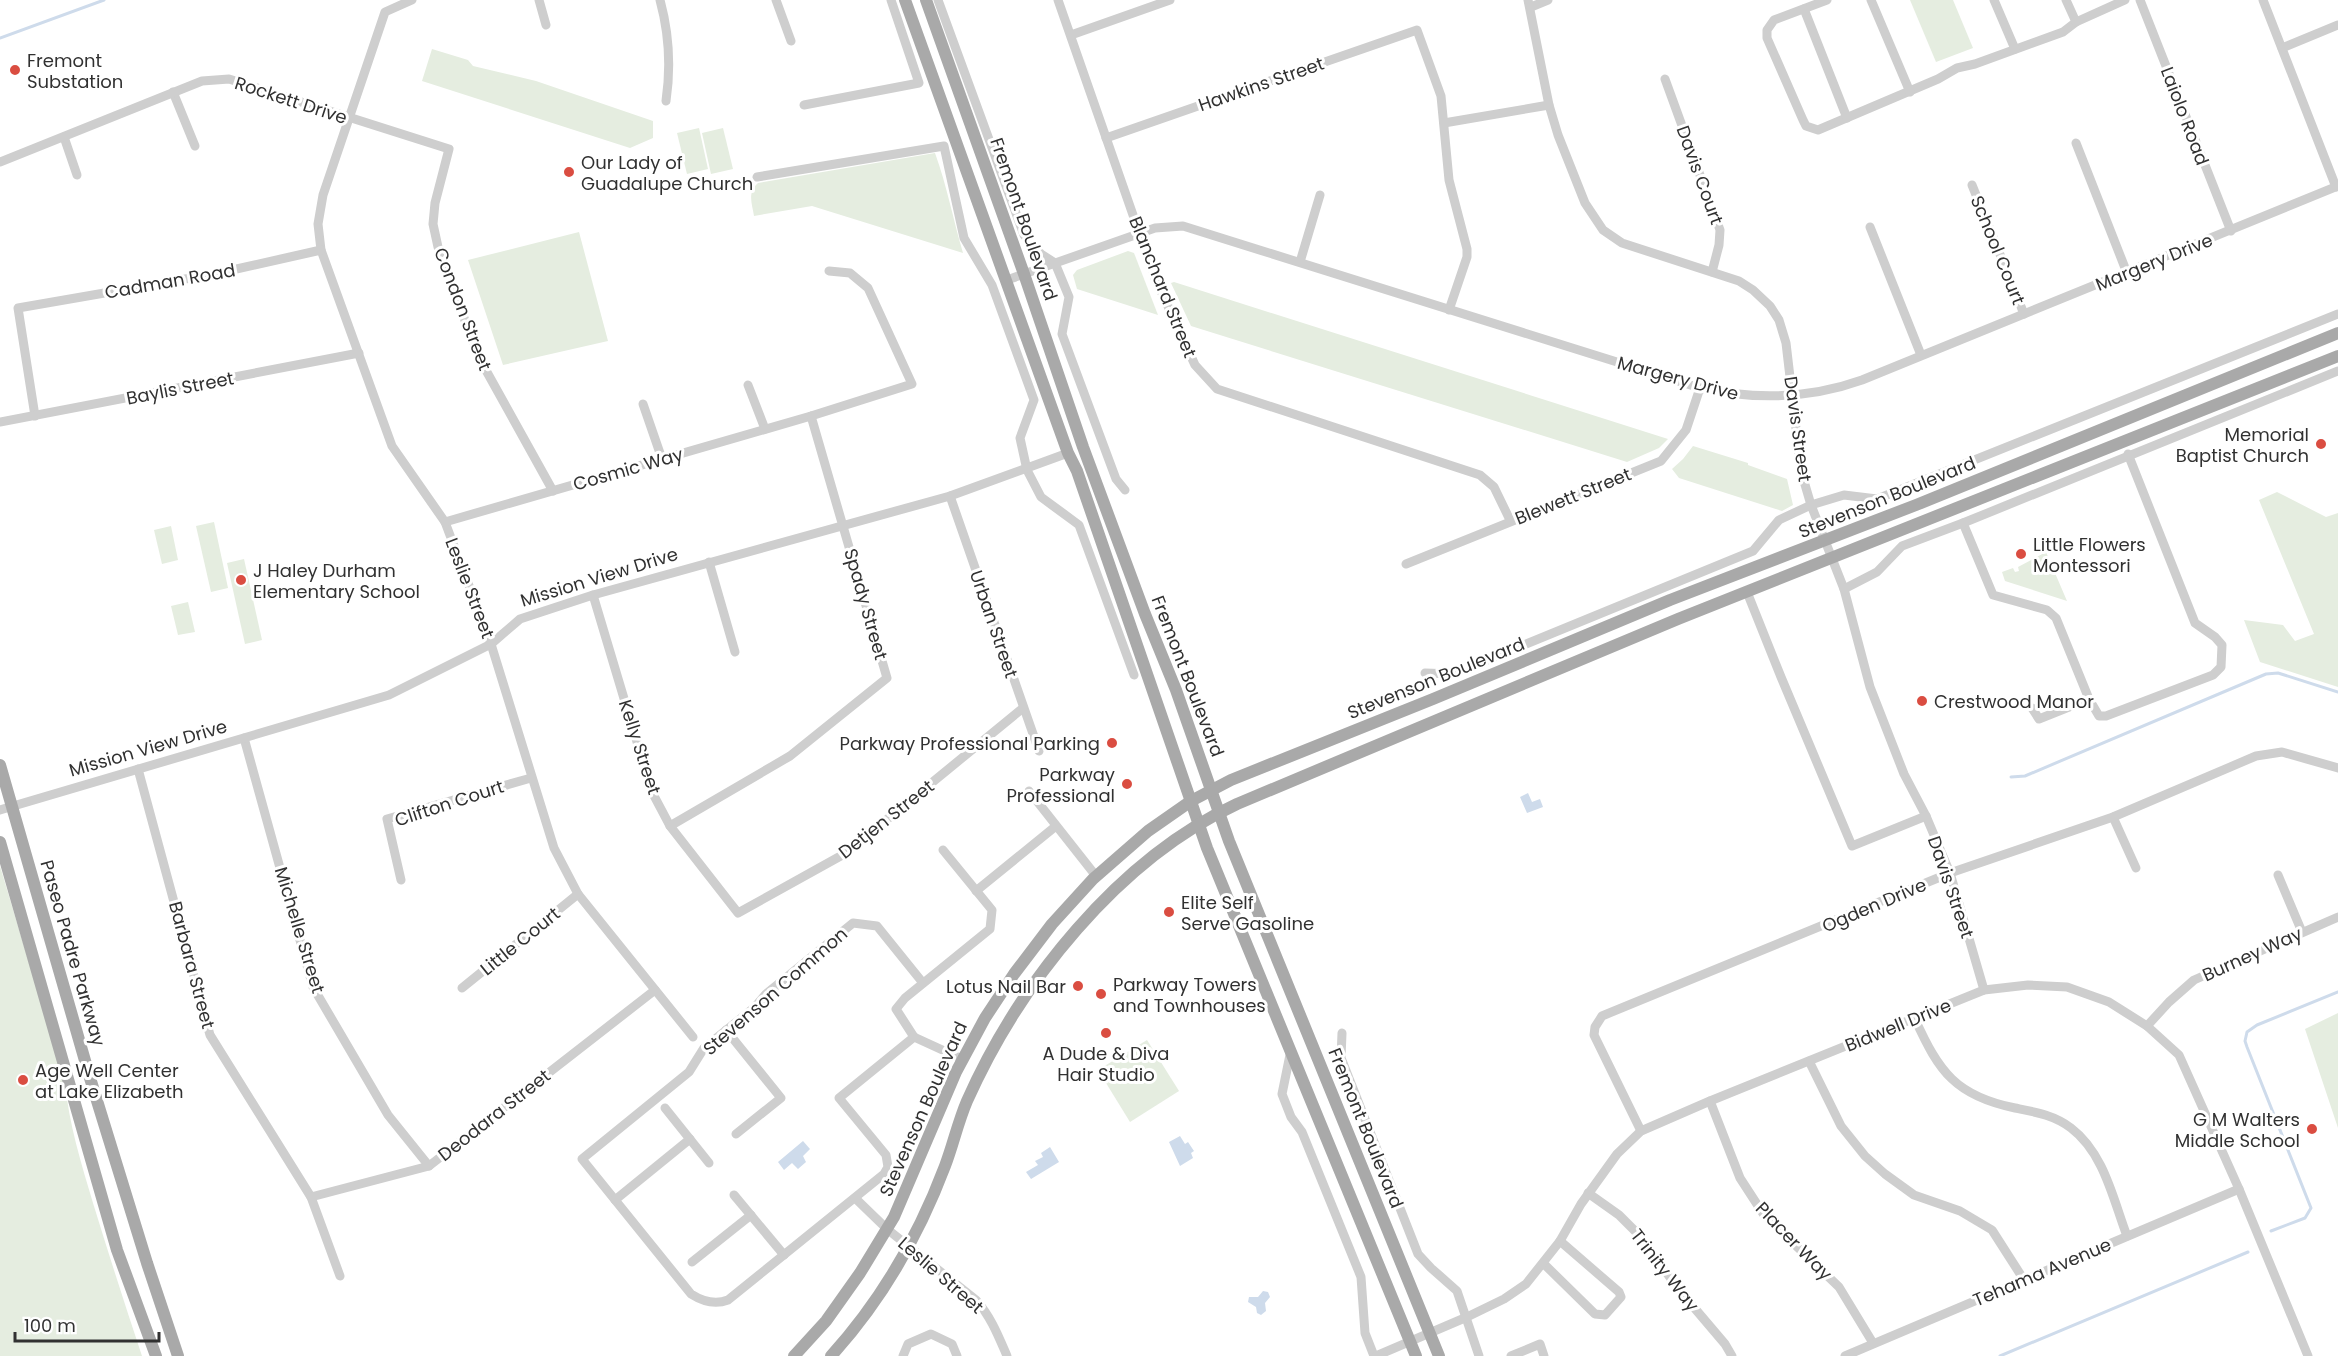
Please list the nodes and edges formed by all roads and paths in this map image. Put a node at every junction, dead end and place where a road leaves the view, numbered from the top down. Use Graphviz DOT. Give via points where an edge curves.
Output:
graph roads {
  1 [pos="412,0"];
  2 [pos="538,0"];
  3 [pos="660,0"];
  4 [pos="776,0"];
  5 [pos="891,0"];
  6 [pos="905,0"];
  7 [pos="926,0"];
  8 [pos="938,0"];
  9 [pos="1058,0"];
  10 [pos="1170,0"];
  11 [pos="1548,0"];
  12 [pos="1827,0"];
  13 [pos="1871,0"];
  14 [pos="1994,0"];
  15 [pos="2066,0"];
  16 [pos="2125,0"];
  17 [pos="2140,0"];
  18 [pos="2263,0"];
  19 [pos="1529,4"];
  20 [pos="1804,9"];
  21 [pos="2076,22"];
  22 [pos="546,25"];
  23 [pos="2338,25"];
  24 [pos="1071,35"];
  25 [pos="791,41"];
  26 [pos="2282,48"];
  27 [pos="2015,49"];
  28 [pos="1665,79"];
  29 [pos="173,92"];
  30 [pos="1910,92"];
  31 [pos="666,101"];
  32 [pos="804,105"];
  33 [pos="1549,105"];
  34 [pos="1847,118"];
  35 [pos="348,119"];
  36 [pos="1444,123"];
  37 [pos="64,137"];
  38 [pos="1106,138"];
  39 [pos="2076,143"];
  40 [pos="195,147"];
  41 [pos="449,149"];
  42 [pos="0,162"];
  43 [pos="77,175"];
  44 [pos="757,177"];
  45 [pos="1972,185"];
  46 [pos="2337,187"];
  47 [pos="1320,195"];
  48 [pos="1870,227"];
  49 [pos="2230,231"];
  50 [pos="1140,234"];
  51 [pos="321,250"];
  52 [pos="1300,262"];
  53 [pos="1056,263"];
  54 [pos="829,271"];
  55 [pos="1712,272"];
  56 [pos="2127,273"];
  57 [pos="1024,274"];
  58 [pos="1007,280"];
  59 [pos="1449,310"];
  60 [pos="2024,314"];
  61 [pos="2338,314"];
  62 [pos="2338,333"];
  63 [pos="359,353"];
  64 [pos="1921,355"];
  65 [pos="2338,356"];
  66 [pos="2338,371"];
  67 [pos="748,385"];
  68 [pos="1700,388"];
  69 [pos="1793,395"];
  70 [pos="643,404"];
  71 [pos="35,416"];
  72 [pos="811,416"];
  73 [pos="0,423"];
  74 [pos="765,429"];
  75 [pos="1083,447"];
  76 [pos="1068,453"];
  77 [pos="2128,454"];
  78 [pos="662,459"];
  79 [pos="1027,470"];
  80 [pos="553,490"];
  81 [pos="1125,490"];
  82 [pos="950,496"];
  83 [pos="1811,505"];
  84 [pos="1510,520"];
  85 [pos="445,522"];
  86 [pos="1963,523"];
  87 [pos="843,524"];
  88 [pos="1825,541"];
  89 [pos="1831,558"];
  90 [pos="709,562"];
  91 [pos="1406,564"];
  92 [pos="1844,589"];
  93 [pos="1747,592"];
  94 [pos="593,595"];
  95 [pos="490,644"];
  96 [pos="735,652"];
  97 [pos="1425,673"];
  98 [pos="1134,675"];
  99 [pos="2088,699"];
  100 [pos="1023,708"];
  101 [pos="2032,708"];
  102 [pos="244,738"];
  103 [pos="1039,751"];
  104 [pos="0,765"];
  105 [pos="2338,768"];
  106 [pos="138,769"];
  107 [pos="531,778"];
  108 [pos="1211,789"];
  109 [pos="1029,791"];
  110 [pos="1191,801"];
  111 [pos="13,806"];
  112 [pos="0,810"];
  113 [pos="1219,813"];
  114 [pos="1926,816"];
  115 [pos="2112,817"];
  116 [pos="1198,825"];
  117 [pos="670,826"];
  118 [pos="1056,826"];
  119 [pos="0,842"];
  120 [pos="944,850"];
  121 [pos="2136,868"];
  122 [pos="1950,873"];
  123 [pos="2278,875"];
  124 [pos="1096,876"];
  125 [pos="401,880"];
  126 [pos="976,891"];
  127 [pos="578,894"];
  128 [pos="738,913"];
  129 [pos="2338,917"];
  130 [pos="2302,932"];
  131 [pos="923,983"];
  132 [pos="462,988"];
  133 [pos="655,990"];
  134 [pos="1984,990"];
  135 [pos="1915,1019"];
  136 [pos="2147,1026"];
  137 [pos="726,1030"];
  138 [pos="1342,1033"];
  139 [pos="693,1037"];
  140 [pos="914,1037"];
  141 [pos="1291,1050"];
  142 [pos="962,1059"];
  143 [pos="1809,1061"];
  144 [pos="1710,1101"];
  145 [pos="665,1108"];
  146 [pos="1641,1131"];
  147 [pos="736,1134"];
  148 [pos="690,1139"];
  149 [pos="709,1163"];
  150 [pos="429,1166"];
  151 [pos="2240,1189"];
  152 [pos="1588,1193"];
  153 [pos="735,1195"];
  154 [pos="311,1197"];
  155 [pos="855,1198"];
  156 [pos="615,1200"];
  157 [pos="751,1215"];
  158 [pos="887,1228"];
  159 [pos="2127,1236"];
  160 [pos="1560,1241"];
  161 [pos="909,1246"];
  162 [pos="784,1255"];
  163 [pos="692,1262"];
  164 [pos="1544,1264"];
  165 [pos="340,1276"];
  166 [pos="2024,1280"];
  167 [pos="1467,1317"];
  168 [pos="1430,1334"];
  169 [pos="1410,1342"];
  170 [pos="1873,1343"];
  171 [pos="156,1356"];
  172 [pos="178,1356"];
  173 [pos="794,1356"];
  174 [pos="831,1356"];
  175 [pos="903,1356"];
  176 [pos="957,1356"];
  177 [pos="1007,1356"];
  178 [pos="1375,1356"];
  179 [pos="1416,1356"];
  180 [pos="1439,1356"];
  181 [pos="1479,1356"];
  182 [pos="1511,1356"];
  183 [pos="1544,1356"];
  184 [pos="1732,1356"];
  185 [pos="1845,1356"];
  186 [pos="2308,1356"];
  1 -- 35 [label="street, Leslie Street" via="385,12"];
  2 -- 22 [label="street"];
  3 -- 31 [label="street" via="667,24 670,76"];
  4 -- 25 [label="street"];
  5 -- 32 [label="street" via="919,83"];
  6 -- 58 [label="main road, Fremont Boulevard"];
  7 -- 57 [label="main road, Fremont Boulevard"];
  8 -- 53 [label="street, Fremont Boulevard" via="1024,235 1041,254"];
  9 -- 24 [label="street, Blanchard Street"];
  10 -- 24 [label="street"];
  11 -- 19 [label="street"];
  12 -- 20 [label="street"];
  13 -- 30 [label="street"];
  14 -- 27 [label="street"];
  15 -- 21 [label="street"];
  16 -- 21 [label="street"];
  17 -- 49 [label="street, Laiolo Road"];
  18 -- 26 [label="street"];
  19 -- 33 [label="street, Davis Street"];
  20 -- 34 [label="street"];
  20 -- 34 [label="street" via="1774,20 1767,38 1806,126 1818,129"];
  21 -- 27 [label="street" via="2063,32"];
  23 -- 26 [label="street"];
  24 -- 38 [label="street, Blanchard Street"];
  26 -- 46 [label="street"];
  27 -- 30 [label="street" via="1957,68"];
  28 -- 55 [label="street, Davis Court" via="1720,230"];
  29 -- 35 [label="street, Rockett Drive" via="202,81 229,79"];
  29 -- 37 [label="street, Rockett Drive"];
  29 -- 40 [label="street"];
  30 -- 34 [label="street"];
  33 -- 36 [label="street"];
  33 -- 55 [label="street, Davis Street" via="1585,204 1603,230 1622,243"];
  35 -- 41 [label="street, Rockett Drive"];
  35 -- 51 [label="street, Leslie Street" via="323,195 318,224"];
  36 -- 38 [label="street, Hawkins Street" via="1438,85 1417,30"];
  36 -- 59 [label="street" via="1449,180 1467,249"];
  37 -- 42 [label="street, Rockett Drive"];
  37 -- 43 [label="street"];
  38 -- 50 [label="street, Blanchard Street"];
  39 -- 56 [label="street"];
  41 -- 80 [label="street, Condon Street" via="435,203 433,224 438,247 478,356"];
  44 -- 79 [label="street" via="944,146 964,238 992,285 1034,400 1020,438"];
  45 -- 60 [label="street, School Court"];
  46 -- 49 [label="street, Margery Drive"];
  47 -- 52 [label="street"];
  48 -- 64 [label="street"];
  49 -- 56 [label="street, Margery Drive"];
  50 -- 52 [label="street, Margery Drive" via="1171,225 1183,226"];
  50 -- 53 [label="street, Margery Drive"];
  50 -- 84 [label="street, Blanchard Street" via="1155,278 1195,365 1217,389 1480,475 1494,487"];
  51 -- 63 [label="street, Leslie Street"];
  51 -- 71 [label="street, Cadman Road" via="214,274 18,308"];
  52 -- 59 [label="street, Margery Drive"];
  53 -- 57 [label="street, Margery Drive"];
  53 -- 81 [label="street, Fremont Boulevard" via="1069,297 1062,334 1116,479"];
  54 -- 72 [label="street, Cosmic Way" via="850,273 868,288 912,384"];
  55 -- 69 [label="street, Davis Street" via="1739,281 1770,306 1786,343"];
  56 -- 60 [label="street, Margery Drive"];
  57 -- 58 [label="street, Margery Drive"];
  57 -- 75 [label="main road, Fremont Boulevard"];
  58 -- 76 [label="main road, Fremont Boulevard"];
  59 -- 68 [label="street, Margery Drive"];
  60 -- 64 [label="street, Margery Drive"];
  61 -- 83 [label="street, Stevenson Boulevard" via="1877,499 1844,495"];
  62 -- 88 [label="main road, Stevenson Boulevard"];
  63 -- 71 [label="street, Baylis Street"];
  63 -- 85 [label="street, Leslie Street" via="392,446"];
  64 -- 69 [label="street, Margery Drive" via="1847,386"];
  65 -- 89 [label="main road, Stevenson Boulevard"];
  66 -- 77 [label="street"];
  67 -- 74 [label="street"];
  68 -- 69 [label="street, Margery Drive" via="1751,397"];
  68 -- 84 [label="street, Blewett Street" via="1686,430 1661,461"];
  69 -- 83 [label="street, Davis Street" via="1801,471"];
  70 -- 78 [label="street"];
  71 -- 73 [label="street, Baylis Street"];
  72 -- 74 [label="street, Cosmic Way"];
  72 -- 87 [label="street, Spady Street"];
  74 -- 78 [label="street, Cosmic Way"];
  75 -- 76 [label="main road, Mission View Drive"];
  75 -- 108 [label="main road, Fremont Boulevard"];
  76 -- 79 [label="street, Mission View Drive"];
  76 -- 110 [label="main road, Fremont Boulevard"];
  77 -- 86 [label="street"];
  77 -- 99 [label="street" via="2195,623 2222,645 2221,667 2213,675 2106,716 2099,716"];
  78 -- 80 [label="street, Cosmic Way"];
  79 -- 82 [label="street, Mission View Drive"];
  79 -- 98 [label="street" via="1041,497 1079,525"];
  80 -- 85 [label="street, Cosmic Way"];
  82 -- 87 [label="street, Mission View Drive"];
  82 -- 100 [label="street, Urban Street"];
  83 -- 88 [label="street, Davis Street"];
  83 -- 97 [label="street, Stevenson Boulevard" via="1779,520 1753,551 1453,674"];
  84 -- 91 [label="street, Blewett Street"];
  85 -- 95 [label="street, Leslie Street"];
  86 -- 92 [label="street" via="1902,546 1877,572"];
  86 -- 99 [label="street" via="1993,595 2048,610 2056,618"];
  87 -- 90 [label="street, Mission View Drive"];
  87 -- 117 [label="street, Spady Street" via="887,678 790,756"];
  88 -- 89 [label="street, Davis Street"];
  88 -- 108 [label="main road, Stevenson Boulevard" via="1670,600"];
  89 -- 92 [label="street, Davis Street"];
  89 -- 93 [label="main road, Stevenson Boulevard"];
  90 -- 94 [label="street, Mission View Drive"];
  90 -- 96 [label="street"];
  92 -- 114 [label="street, Davis Street" via="1870,687 1904,774"];
  93 -- 113 [label="main road, Stevenson Boulevard"];
  93 -- 114 [label="street" via="1852,846"];
  94 -- 95 [label="street, Mission View Drive" via="520,619"];
  94 -- 117 [label="street, Kelly Street" via="652,792"];
  95 -- 102 [label="street, Mission View Drive" via="389,695"];
  95 -- 107 [label="street, Leslie Street"];
  99 -- 101 [label="street" via="2039,719"];
  100 -- 103 [label="street, Urban Street"];
  100 -- 128 [label="street, Detjen Street" via="846,853"];
  102 -- 106 [label="street, Mission View Drive"];
  102 -- 150 [label="street, Michelle Street" via="313,987 388,1115"];
  104 -- 111 [label="main road, Paseo Padre Parkway"];
  105 -- 115 [label="street, Ogden Drive" via="2282,752 2256,756"];
  106 -- 111 [label="street, Mission View Drive"];
  106 -- 154 [label="street, Barbara Street" via="210,1035"];
  107 -- 125 [label="street, Clifton Court" via="387,819"];
  107 -- 127 [label="street, Leslie Street" via="554,848"];
  108 -- 110 [label="main road, Stevenson Boulevard"];
  108 -- 113 [label="main road, Fremont Boulevard"];
  109 -- 118 [label="street"];
  110 -- 116 [label="main road, Fremont Boulevard"];
  110 -- 124 [label="main road, Stevenson Boulevard" via="1148,831"];
  111 -- 112 [label="street, Mission View Drive"];
  111 -- 172 [label="main road, Paseo Padre Parkway" via="94,1089"];
  113 -- 116 [label="main road, Stevenson Boulevard"];
  113 -- 168 [label="main road, Fremont Boulevard"];
  114 -- 122 [label="street, Davis Street"];
  115 -- 121 [label="street"];
  115 -- 122 [label="street, Ogden Drive"];
  116 -- 141 [label="main road, Fremont Boulevard"];
  116 -- 161 [label="main road, Stevenson Boulevard" via="1152,858 1107,898 1029,992 972,1091 945,1167"];
  117 -- 128 [label="street, Kelly Street"];
  118 -- 124 [label="street"];
  118 -- 126 [label="street"];
  119 -- 171 [label="main road" via="117,1250"];
  120 -- 126 [label="street"];
  122 -- 134 [label="street, Davis Street"];
  122 -- 146 [label="street, Ogden Drive" via="1602,1016 1594,1027 1594,1035"];
  123 -- 130 [label="street"];
  124 -- 142 [label="main road, Stevenson Boulevard" via="1026,958"];
  126 -- 131 [label="street" via="992,910 990,929"];
  127 -- 132 [label="street, Little Court"];
  127 -- 133 [label="street, Leslie Street"];
  129 -- 130 [label="street, Burney Way"];
  130 -- 136 [label="street, Burney Way" via="2194,980"];
  131 -- 137 [label="street, Stevenson Common" via="877,926 853,923"];
  131 -- 140 [label="street" via="896,1009"];
  133 -- 139 [label="street, Leslie Street"];
  133 -- 150 [label="street, Deodara Street"];
  134 -- 135 [label="street, Bidwell Drive"];
  134 -- 136 [label="street, Bidwell Drive" via="2028,985 2067,987 2109,1002"];
  135 -- 143 [label="street, Bidwell Drive"];
  135 -- 159 [label="street" via="1930,1051 1960,1087 1986,1102 2045,1114 2071,1128 2097,1156"];
  136 -- 151 [label="street, Bidwell Drive" via="2179,1055"];
  137 -- 147 [label="street" via="781,1098"];
  137 -- 156 [label="street, Stevenson Common" via="704,1048 689,1072 582,1159"];
  138 -- 167 [label="street, Fremont Boulevard" via="1341,1058 1418,1254 1457,1291"];
  140 -- 142 [label="street"];
  140 -- 155 [label="street, Stevenson Common" via="839,1098 886,1155 888,1167"];
  141 -- 169 [label="main road, Fremont Boulevard"];
  141 -- 178 [label="street" via="1282,1094 1301,1130 1360,1276 1365,1333"];
  142 -- 158 [label="main road, Stevenson Boulevard"];
  143 -- 144 [label="street, Bidwell Drive"];
  143 -- 166 [label="street" via="1841,1126 1865,1156 1914,1195 1960,1211 1992,1230"];
  144 -- 146 [label="street, Bidwell Drive"];
  144 -- 170 [label="street, Placer Way" via="1740,1178 1764,1215 1839,1287"];
  145 -- 148 [label="street"];
  146 -- 152 [label="street, Bidwell Drive" via="1617,1154"];
  148 -- 149 [label="street"];
  148 -- 156 [label="street"];
  150 -- 154 [label="street, Deodara Street"];
  151 -- 159 [label="street, Tehama Avenue"];
  151 -- 186 [label="street, Bidwell Drive"];
  152 -- 160 [label="street, Bidwell Drive"];
  152 -- 184 [label="street, Trinity Way" via="1639,1235"];
  153 -- 157 [label="street"];
  154 -- 165 [label="street, Barbara Street"];
  155 -- 158 [label="street"];
  155 -- 162 [label="street, Stevenson Common"];
  156 -- 162 [label="street, Stevenson Common" via="690,1294 701,1301 728,1300"];
  157 -- 162 [label="street"];
  157 -- 163 [label="street"];
  158 -- 161 [label="street, Leslie Street"];
  158 -- 173 [label="main road, Stevenson Boulevard" via="826,1321"];
  159 -- 166 [label="street, Tehama Avenue"];
  160 -- 164 [label="street, Bidwell Drive"];
  160 -- 164 [label="street" via="1621,1297 1605,1314 1595,1314"];
  161 -- 174 [label="main road, Stevenson Boulevard"];
  161 -- 177 [label="street, Leslie Street" via="987,1312"];
  164 -- 167 [label="street, Bidwell Drive" via="1526,1284"];
  166 -- 170 [label="street, Tehama Avenue"];
  167 -- 168 [label="street, Bidwell Drive"];
  167 -- 181 [label="street, Fremont Boulevard"];
  168 -- 169 [label="street, Bidwell Drive"];
  168 -- 180 [label="main road, Fremont Boulevard"];
  169 -- 178 [label="street, Bidwell Drive"];
  169 -- 179 [label="main road, Fremont Boulevard"];
  170 -- 185 [label="street, Tehama Avenue"];
  175 -- 176 [label="street" via="908,1344 932,1334 952,1344"];
  182 -- 183 [label="street" via="1540,1344"];
}
